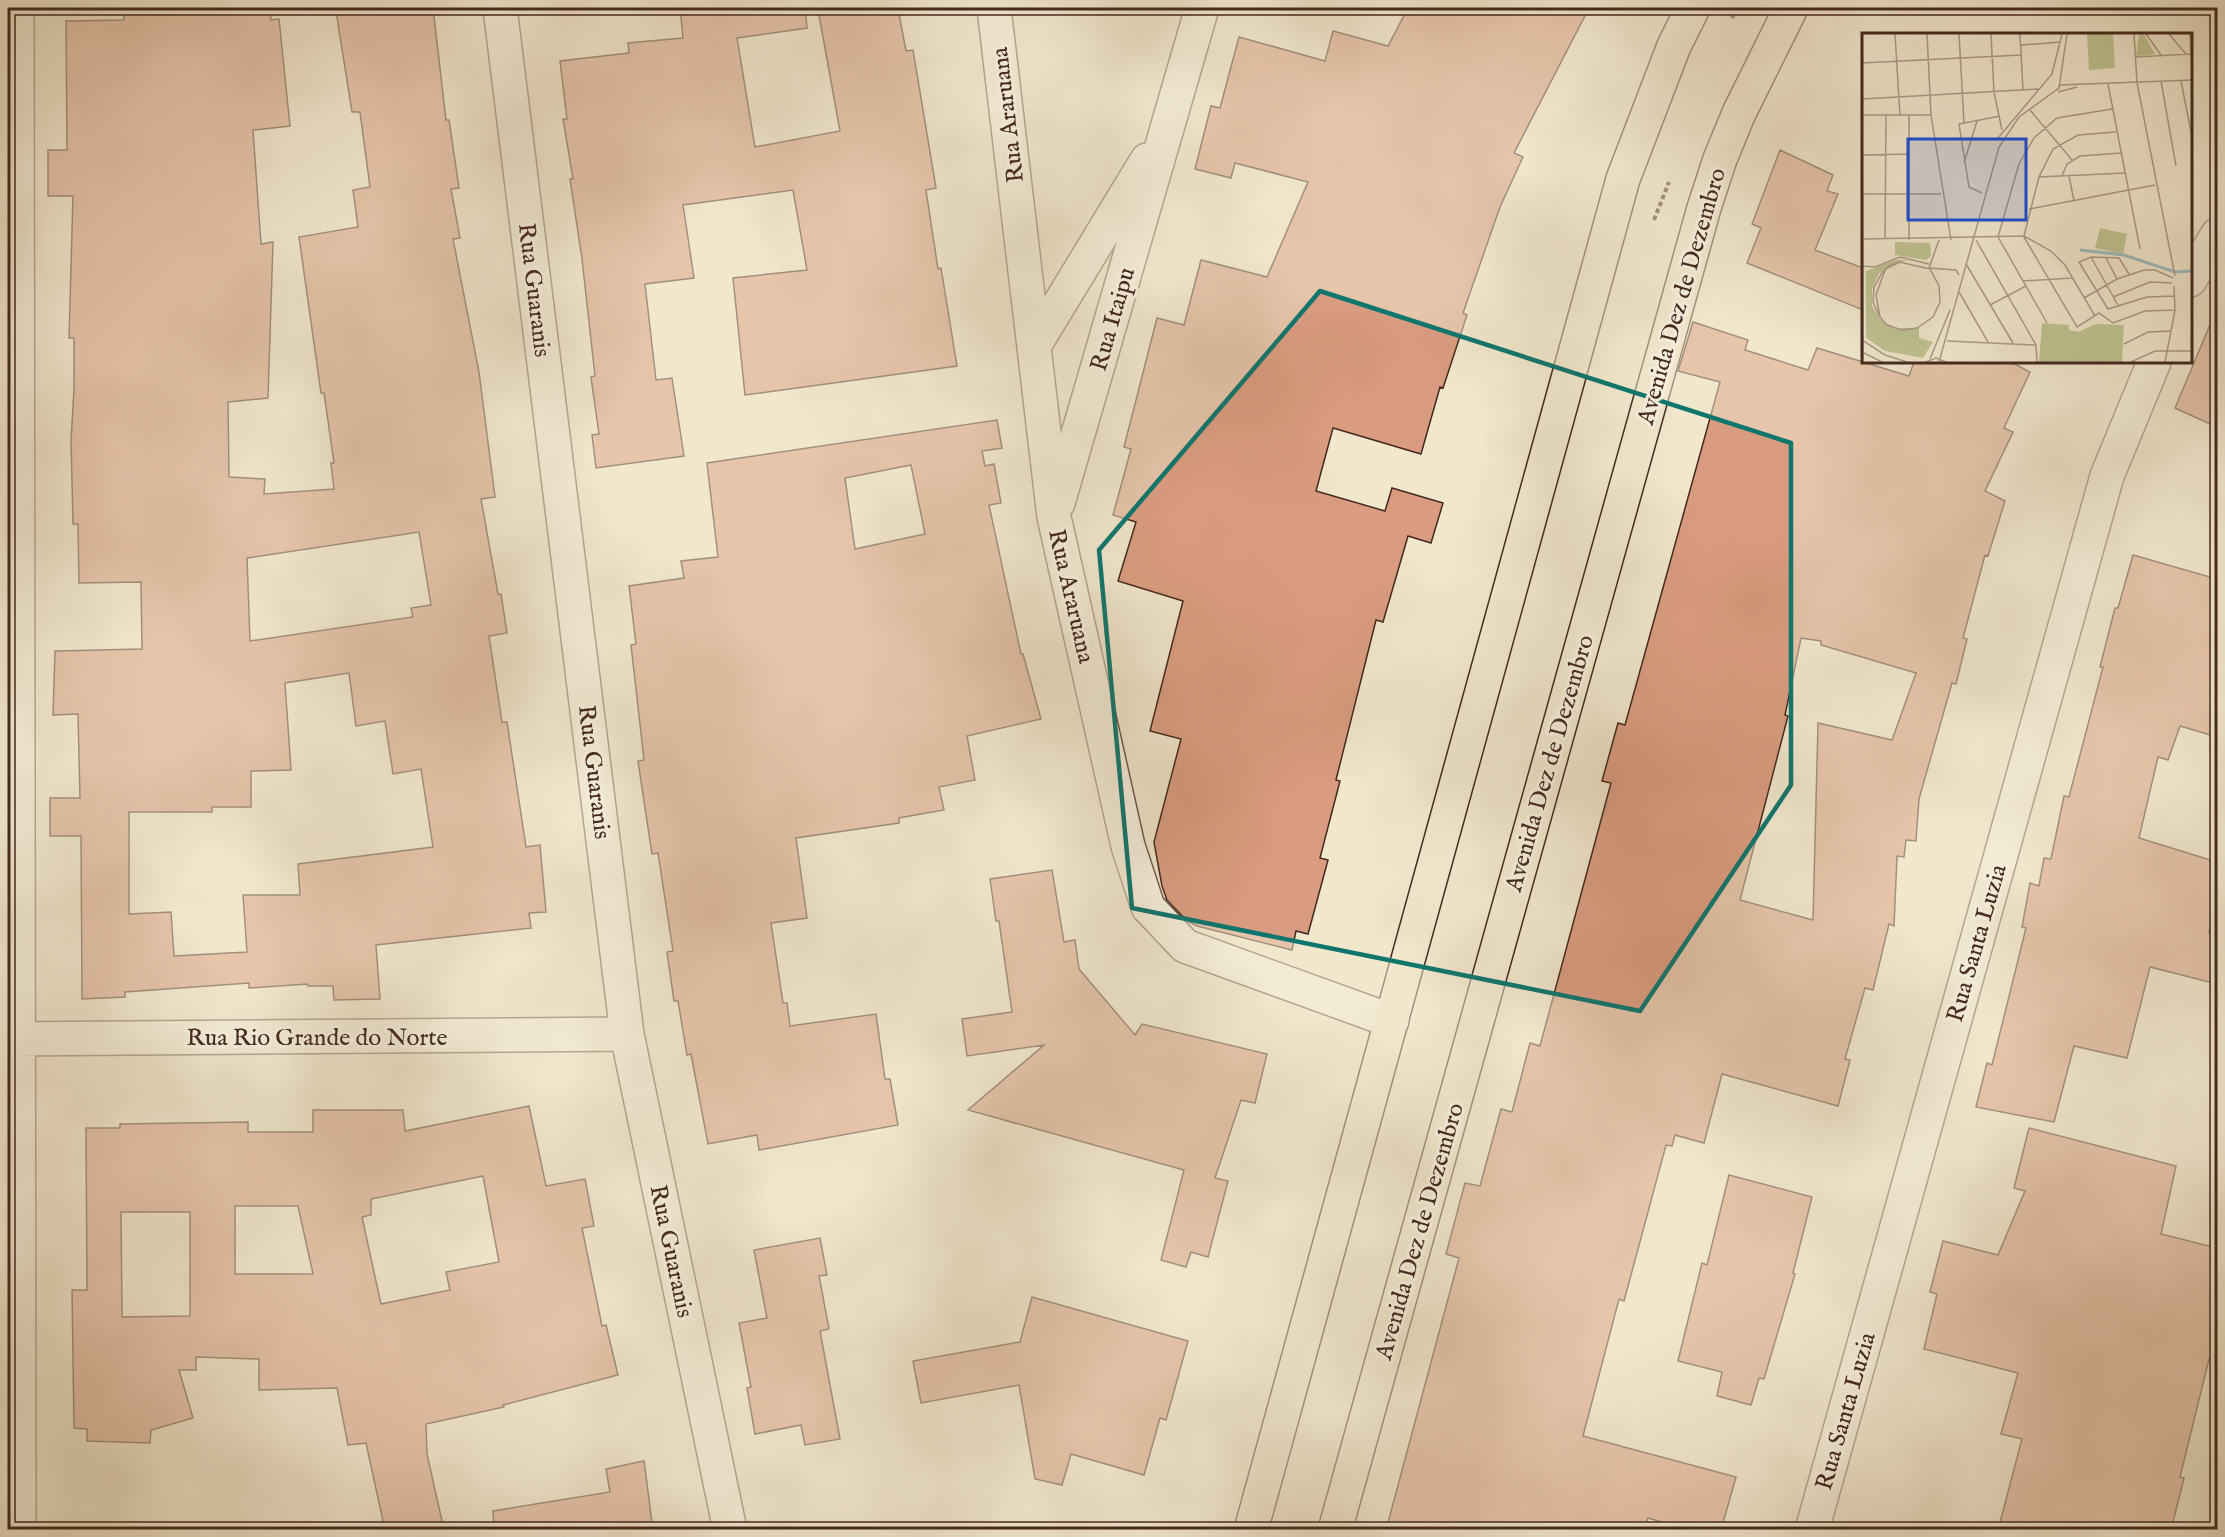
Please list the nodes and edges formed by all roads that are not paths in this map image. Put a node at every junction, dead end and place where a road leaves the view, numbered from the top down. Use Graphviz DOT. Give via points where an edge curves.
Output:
graph roads {
  1 [pos="17,8"];
  2 [pos="500,8"];
  3 [pos="994,8"];
  4 [pos="1202,8"];
  5 [pos="1694,8"];
  6 [pos="1791,8"];
  7 [pos="1170,122"];
  8 [pos="2217,234"];
  9 [pos="2192,277"];
  10 [pos="12,285"];
  11 [pos="1034,346"];
  12 [pos="2154,363"];
  13 [pos="1054,517"];
  14 [pos="1392,1021"];
  15 [pos="627,1034"];
  16 [pos="13,1039"];
  17 [pos="20,1530"];
  18 [pos="730,1530"];
  19 [pos="1251,1530"];
  20 [pos="1335,1530"];
  21 [pos="1812,1530"];
  1 -- 10 [label="street"];
  2 -- 15 [label="street, Rua Guaranis"];
  3 -- 11 [label="street, Rua Araruana"];
  4 -- 7 [label="street, Rua Itaipu"];
  5 -- 14 [label="highway" via="1674,46 1623,179"];
  6 -- 20 [label="highway, Avenida Dez de Dezembro" via="1739,113 1704,208"];
  7 -- 11 [label="street, Rua Itaipu"];
  7 -- 13 [label="street, Rua Itaipu"];
  8 -- 9 [label="street"];
  10 -- 16 [label="street"];
  11 -- 13 [label="street, Rua Araruana"];
  12 -- 21 [label="street, Rua Santa Luzia" via="2107,476"];
  13 -- 14 [label="street, Rua Araruana" via="1128,846 1148,907 1185,946"];
  14 -- 19 [label="highway"];
  15 -- 16 [label="street, Rua Rio Grande do Norte"];
  15 -- 18 [label="street, Rua Guaranis"];
  16 -- 17 [label="street"];
}
